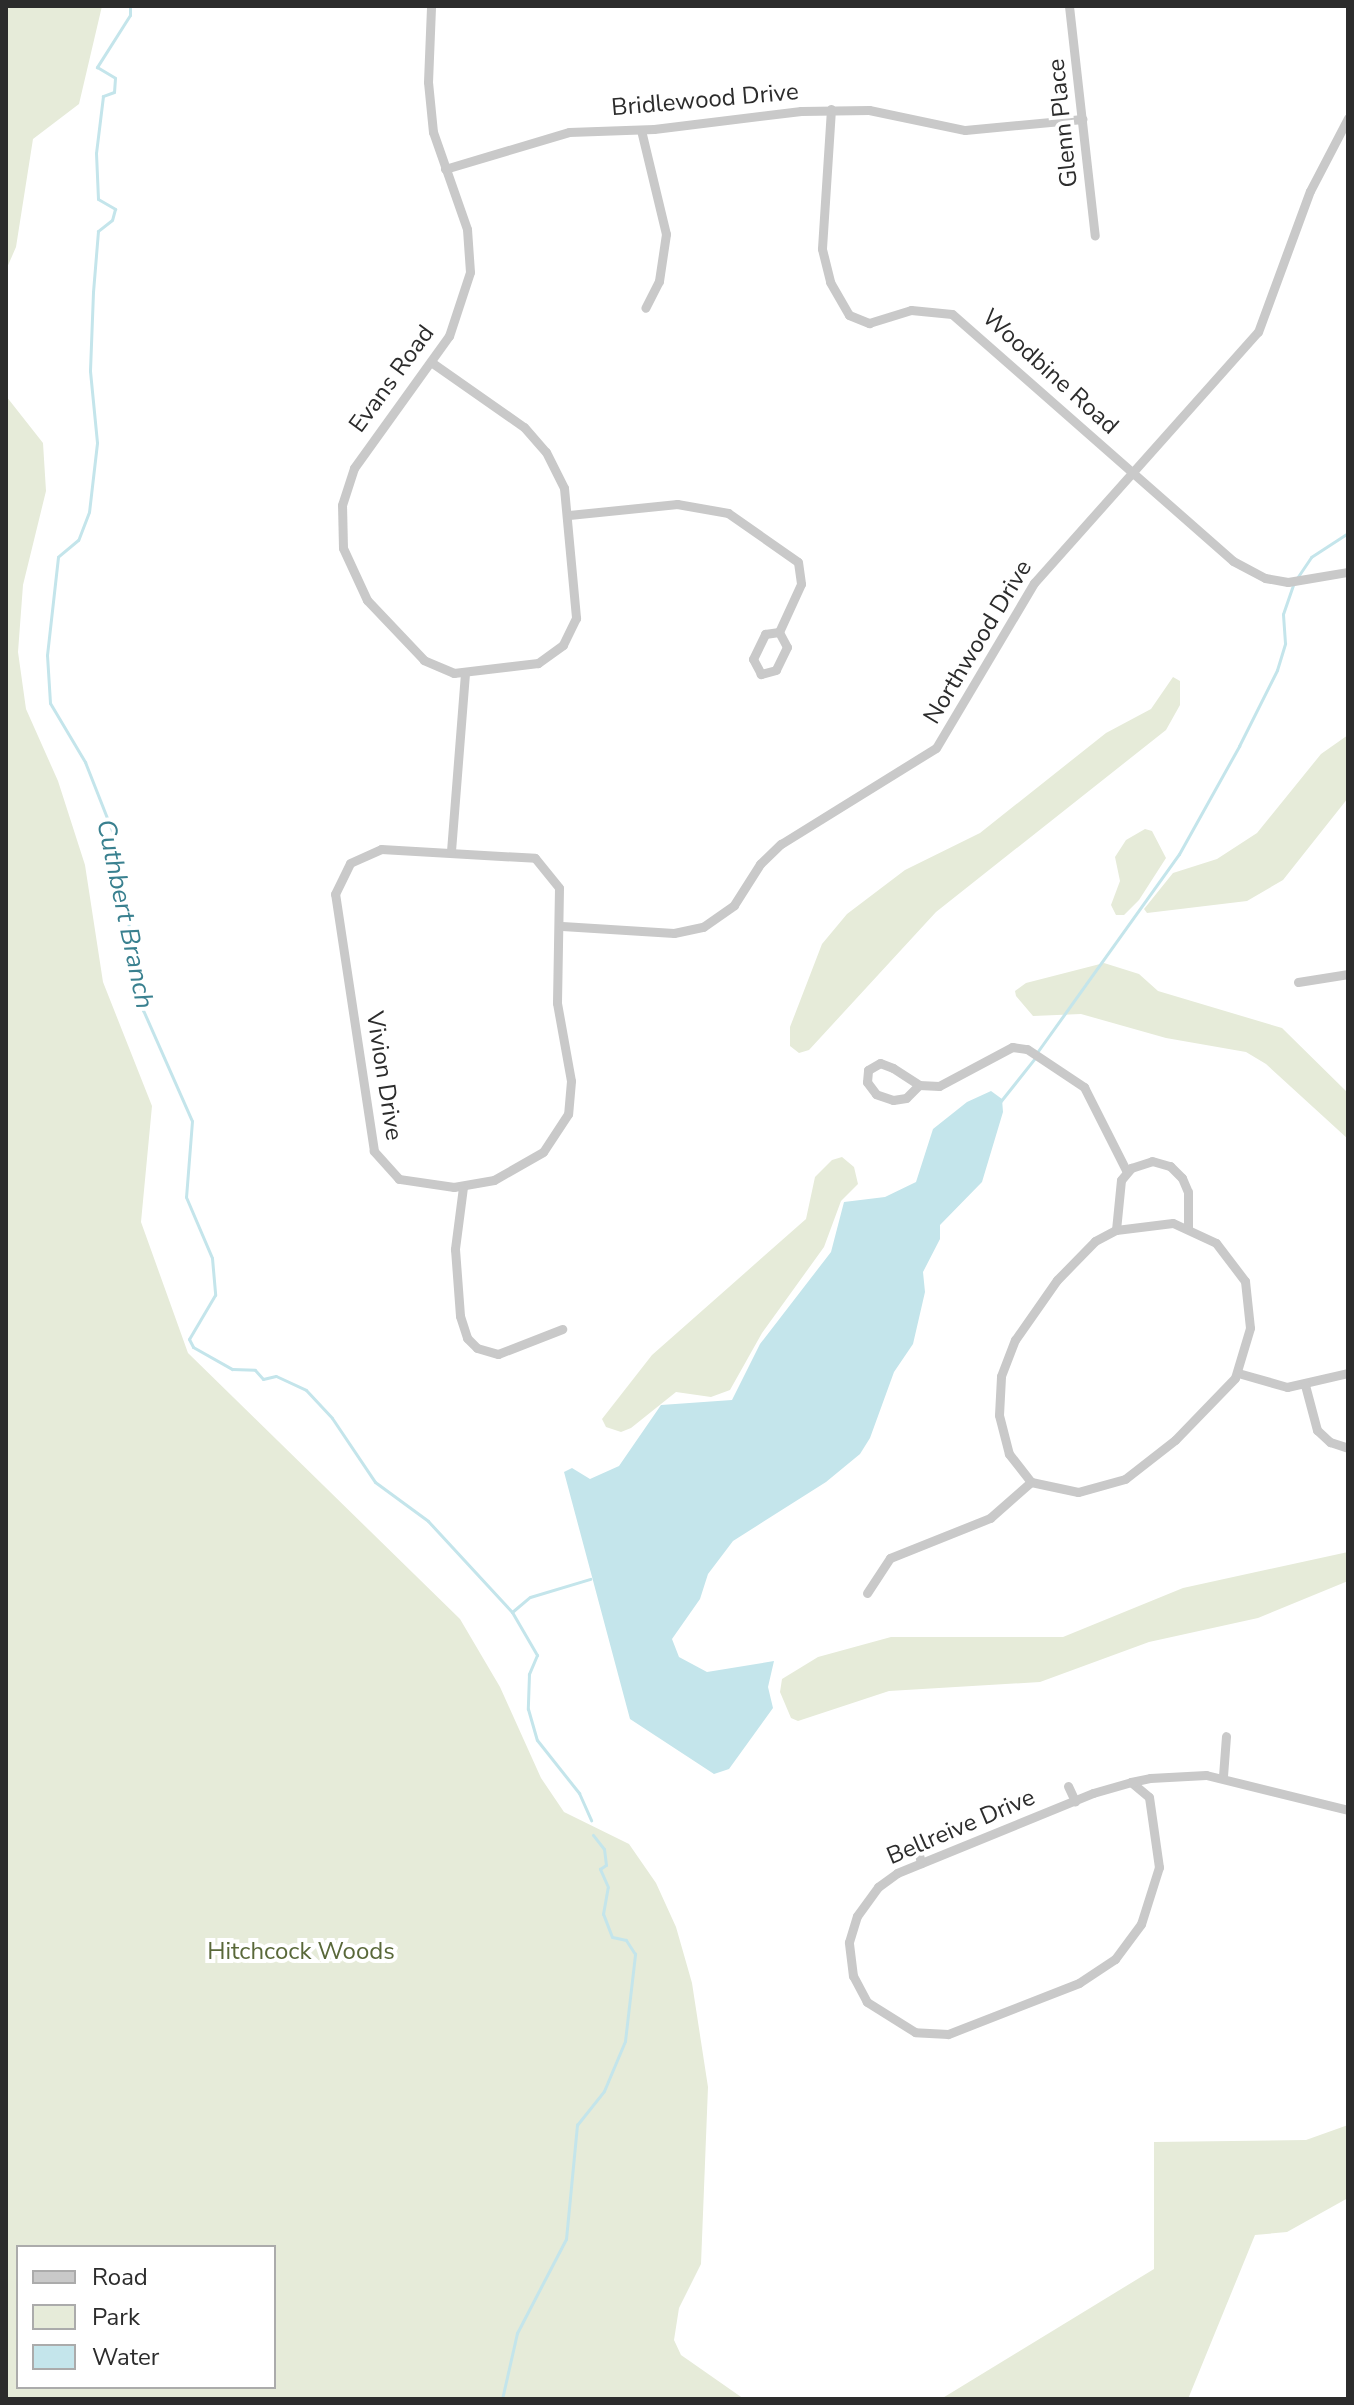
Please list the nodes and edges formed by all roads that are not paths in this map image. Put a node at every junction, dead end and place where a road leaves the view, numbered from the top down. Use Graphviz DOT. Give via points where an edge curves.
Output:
graph roads {
  1 [pos="431,6"];
  2 [pos="1069,6"];
  3 [pos="831,109"];
  4 [pos="1348,118"];
  5 [pos="1082,119"];
  6 [pos="641,130"];
  7 [pos="445,169"];
  8 [pos="1095,236"];
  9 [pos="645,308"];
  10 [pos="431,362"];
  11 [pos="1131,472"];
  12 [pos="569,515"];
  13 [pos="1348,572"];
  14 [pos="779,632"];
  15 [pos="465,673"];
  16 [pos="451,851"];
  17 [pos="562,926"];
  18 [pos="1348,974"];
  19 [pos="1298,982"];
  20 [pos="919,1085"];
  21 [pos="1127,1172"];
  22 [pos="463,1187"];
  23 [pos="1188,1227"];
  24 [pos="1116,1230"];
  25 [pos="562,1329"];
  26 [pos="1238,1373"];
  27 [pos="1348,1373"];
  28 [pos="1305,1385"];
  29 [pos="1348,1448"];
  30 [pos="1031,1482"];
  31 [pos="867,1593"];
  32 [pos="1226,1736"];
  33 [pos="1223,1776"];
  34 [pos="1131,1782"];
  35 [pos="1068,1786"];
  36 [pos="1075,1801"];
  37 [pos="1348,1810"];
  38 [pos="915,1840"];
  39 [pos="921,1863"];
  1 -- 7 [label="street, Evans Road" via="430,109"];
  2 -- 5 [label="street, Glenn Place"];
  3 -- 5 [label="street, Bridlewood Drive" via="890,112 971,130"];
  3 -- 6 [label="street, Bridlewood Drive"];
  3 -- 11 [label="street, Woodbine Road" via="822,249 844,309 869,323 911,310 952,314"];
  4 -- 11 [label="street, Northwood Drive" via="1310,191 1267,317 1234,362"];
  5 -- 8 [label="street, Glenn Place"];
  6 -- 7 [label="street, Bridlewood Drive" via="569,132"];
  6 -- 9 [label="street" via="666,234 659,281"];
  7 -- 10 [label="street, Evans Road" via="467,229 470,272 456,322"];
  10 -- 12 [label="street" via="509,415 537,441 564,488"];
  10 -- 15 [label="street, Evans Road" via="354,468 341,531 359,588 404,644 435,667"];
  11 -- 13 [label="street, Woodbine Road" via="1253,573 1301,581"];
  11 -- 17 [label="street, Northwood Drive" via="1034,583 956,722 928,756 795,834 760,864 734,905 703,927 674,933"];
  12 -- 14 [label="street" via="677,504 728,513 798,562 800,587"];
  12 -- 15 [label="street" via="577,589 569,637 538,663"];
  14 -- 14 [label="street" via="787,647 776,670 761,674 753,659 765,634"];
  15 -- 16 [label="street"];
  16 -- 17 [label="street, Vivion Drive" via="535,858 559,888"];
  16 -- 22 [label="street, Vivion Drive" via="367,851 345,869 335,894 374,1151 399,1179"];
  17 -- 22 [label="street, Vivion Drive" via="557,1003 572,1092 565,1124 537,1157 494,1180"];
  18 -- 19 [label="street"];
  20 -- 20 [label="street" via="906,1098 893,1100 876,1094 867,1082 868,1070 880,1063"];
  20 -- 21 [label="street" via="939,1086 1012,1047 1027,1049 1084,1087"];
  21 -- 23 [label="street" via="1152,1161 1177,1171 1188,1192"];
  21 -- 24 [label="street" via="1117,1193"];
  22 -- 25 [label="street" via="455,1249 467,1338 477,1348 498,1354"];
  23 -- 24 [label="street" via="1149,1224"];
  23 -- 26 [label="street" via="1216,1243 1245,1281 1250,1328"];
  24 -- 30 [label="street" via="1069,1265 1024,1326 1004,1364 1001,1428 1009,1454"];
  26 -- 28 [label="street" via="1261,1384"];
  26 -- 30 [label="street" via="1213,1405 1157,1456 1113,1485 1067,1492"];
  27 -- 28 [label="street"];
  28 -- 29 [label="street" via="1317,1430"];
  30 -- 31 [label="street" via="990,1518 890,1558"];
  32 -- 33 [label="street"];
  33 -- 34 [label="street, Bellreive Drive"];
  33 -- 37 [label="street, Bellreive Drive"];
  34 -- 36 [label="street, Bellreive Drive"];
  34 -- 39 [label="street, Bellreive Drive" via="1149,1797 1160,1857 1153,1897 1134,1937 1079,1983 948,2034 915,2032 874,2010 856,1985 849,1953 857,1916 870,1896 897,1873"];
  35 -- 36 [label="street"];
  36 -- 39 [label="street, Bellreive Drive"];
  38 -- 39 [label="street"];
}
